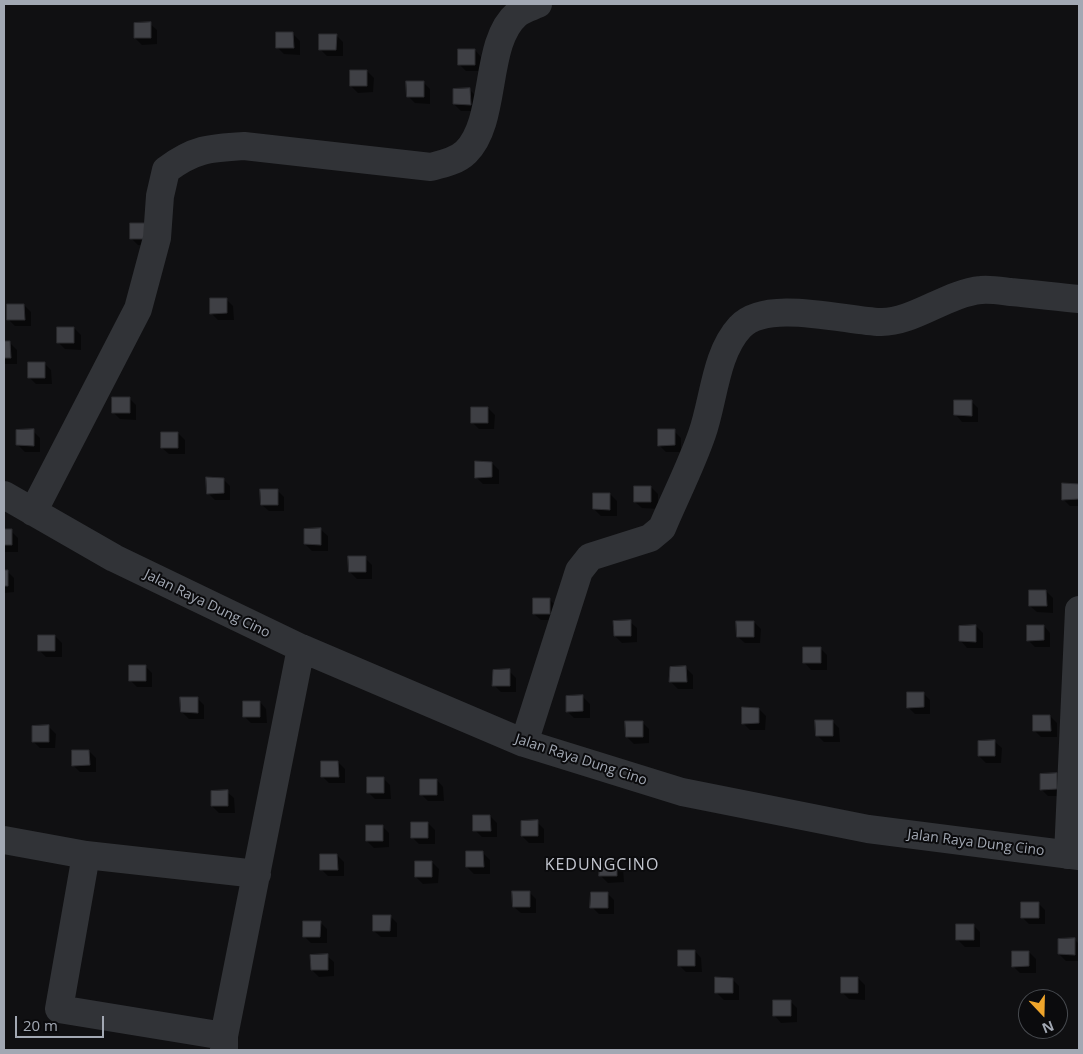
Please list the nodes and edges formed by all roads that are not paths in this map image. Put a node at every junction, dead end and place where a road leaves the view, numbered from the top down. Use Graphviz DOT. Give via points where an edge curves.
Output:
graph roads {
  1 [pos="538,4"];
  2 [pos="1079,299"];
  3 [pos="4,496"];
  4 [pos="32,512"];
  5 [pos="1079,610"];
  6 [pos="300,648"];
  7 [pos="524,744"];
  8 [pos="4,840"];
  9 [pos="86,855"];
  10 [pos="1074,856"];
  11 [pos="257,874"];
  12 [pos="224,1043"];
  1 -- 4 [label="street" via="518,13 509,23 501,39 478,136 466,153 456,160 432,167 244,146 214,147 186,155 166,170 160,196 157,238 138,309"];
  2 -- 7 [label="street" via="981,290 945,299 899,319 883,322 817,313 791,313 759,317 742,325 733,335 724,356 702,434 662,528 650,538 590,557 578,571"];
  3 -- 4 [label="street, Jalan Raya Dung Cino"];
  4 -- 6 [label="street, Jalan Raya Dung Cino" via="114,558"];
  5 -- 10 [label="street"];
  6 -- 7 [label="street, Jalan Raya Dung Cino"];
  6 -- 11 [label="street"];
  7 -- 10 [label="street, Jalan Raya Dung Cino" via="682,792 868,829"];
  8 -- 9 [label="street"];
  9 -- 11 [label="street"];
  9 -- 12 [label="street" via="59,1009"];
  11 -- 12 [label="street"];
}
